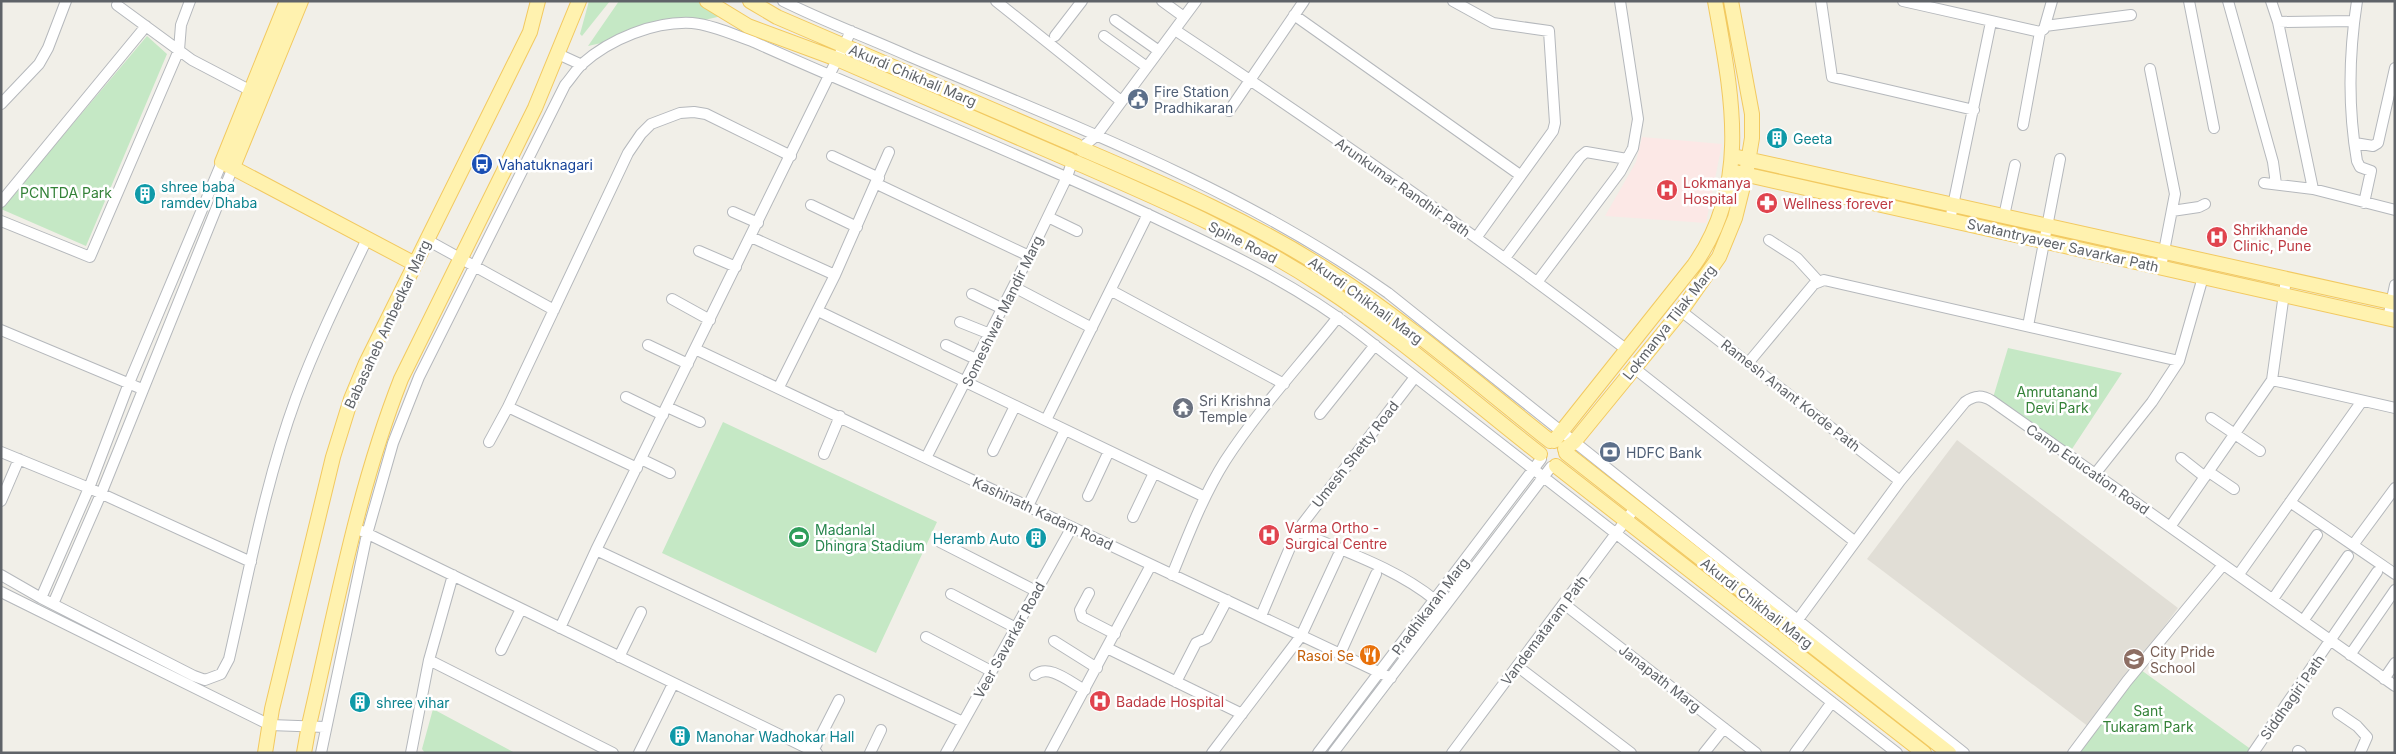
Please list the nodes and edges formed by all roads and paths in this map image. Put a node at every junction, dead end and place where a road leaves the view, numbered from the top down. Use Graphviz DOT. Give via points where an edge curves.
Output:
graph roads {
  1 [pos="66,1"];
  2 [pos="190,1"];
  3 [pos="287,1"];
  4 [pos="300,1"];
  5 [pos="538,1"];
  6 [pos="546,1"];
  7 [pos="579,1"];
  8 [pos="707,1"];
  9 [pos="750,1"];
  10 [pos="783,1"];
  11 [pos="996,1"];
  12 [pos="1082,1"];
  13 [pos="1162,1"];
  14 [pos="1196,1"];
  15 [pos="1304,1"];
  16 [pos="1453,1"];
  17 [pos="1620,1"];
  18 [pos="1715,1"];
  19 [pos="1732,1"];
  20 [pos="1821,1"];
  21 [pos="1903,1"];
  22 [pos="2052,1"];
  23 [pos="2190,1"];
  24 [pos="2228,1"];
  25 [pos="2271,1"];
  26 [pos="2357,1"];
  27 [pos="117,5"];
  28 [pos="1294,15"];
  29 [pos="2131,15"];
  30 [pos="1184,17"];
  31 [pos="1115,20"];
  32 [pos="2354,20"];
  33 [pos="1991,22"];
  34 [pos="2278,22"];
  35 [pos="146,26"];
  36 [pos="2042,29"];
  37 [pos="1175,30"];
  38 [pos="851,31"];
  39 [pos="530,32"];
  40 [pos="1055,36"];
  41 [pos="1104,36"];
  42 [pos="844,46"];
  43 [pos="179,50"];
  44 [pos="1159,51"];
  45 [pos="558,54"];
  46 [pos="837,59"];
  47 [pos="582,65"];
  48 [pos="1147,67"];
  49 [pos="2395,68"];
  50 [pos="2150,69"];
  51 [pos="830,76"];
  52 [pos="1249,79"];
  53 [pos="256,94"];
  54 [pos="1122,101"];
  55 [pos="1,104"];
  56 [pos="1974,110"];
  57 [pos="1229,111"];
  58 [pos="2023,125"];
  59 [pos="2214,128"];
  60 [pos="1096,136"];
  61 [pos="2355,143"];
  62 [pos="1080,147"];
  63 [pos="889,152"];
  64 [pos="791,156"];
  65 [pos="832,156"];
  66 [pos="1733,156"];
  67 [pos="1627,159"];
  68 [pos="1748,159"];
  69 [pos="2060,159"];
  70 [pos="1073,161"];
  71 [pos="227,165"];
  72 [pos="2014,166"];
  73 [pos="1730,171"];
  74 [pos="1746,174"];
  75 [pos="1520,175"];
  76 [pos="1067,177"];
  77 [pos="878,181"];
  78 [pos="2264,183"];
  79 [pos="2276,184"];
  80 [pos="2313,189"];
  81 [pos="1,202"];
  82 [pos="2364,203"];
  83 [pos="2204,204"];
  84 [pos="811,205"];
  85 [pos="1953,205"];
  86 [pos="2395,210"];
  87 [pos="2172,211"];
  88 [pos="733,212"];
  89 [pos="1148,214"];
  90 [pos="2004,216"];
  91 [pos="1048,217"];
  92 [pos="1950,220"];
  93 [pos="1,221"];
  94 [pos="758,223"];
  95 [pos="2048,226"];
  96 [pos="857,227"];
  97 [pos="1077,230"];
  98 [pos="751,237"];
  99 [pos="1476,238"];
  100 [pos="367,239"];
  101 [pos="427,240"];
  102 [pos="1769,240"];
  103 [pos="2045,242"];
  104 [pos="699,251"];
  105 [pos="2164,252"];
  106 [pos="1029,256"];
  107 [pos="461,258"];
  108 [pos="1505,258"];
  109 [pos="415,264"];
  110 [pos="475,265"];
  111 [pos="736,267"];
  112 [pos="2161,268"];
  113 [pos="835,276"];
  114 [pos="2203,277"];
  115 [pos="2286,279"];
  116 [pos="1538,281"];
  117 [pos="1819,282"];
  118 [pos="2395,285"];
  119 [pos="1014,287"];
  120 [pos="1112,291"];
  121 [pos="972,294"];
  122 [pos="2283,295"];
  123 [pos="672,299"];
  124 [pos="2393,303"];
  125 [pos="1003,309"];
  126 [pos="554,310"];
  127 [pos="818,311"];
  128 [pos="1681,311"];
  129 [pos="1338,317"];
  130 [pos="2391,319"];
  131 [pos="710,320"];
  132 [pos="960,322"];
  133 [pos="2028,326"];
  134 [pos="1092,328"];
  135 [pos="1,330"];
  136 [pos="990,334"];
  137 [pos="648,345"];
  138 [pos="946,345"];
  139 [pos="1375,345"];
  140 [pos="695,349"];
  141 [pos="1628,350"];
  142 [pos="978,360"];
  143 [pos="2179,361"];
  144 [pos="1749,362"];
  145 [pos="688,364"];
  146 [pos="1634,368"];
  147 [pos="1415,377"];
  148 [pos="2272,380"];
  149 [pos="128,383"];
  150 [pos="966,383"];
  151 [pos="1284,384"];
  152 [pos="779,387"];
  153 [pos="142,390"];
  154 [pos="626,397"];
  155 [pos="2362,401"];
  156 [pos="1015,406"];
  157 [pos="508,407"];
  158 [pos="2395,408"];
  159 [pos="665,411"];
  160 [pos="1320,414"];
  161 [pos="840,416"];
  162 [pos="2211,418"];
  163 [pos="1046,420"];
  164 [pos="700,422"];
  165 [pos="1065,430"];
  166 [pos="2235,434"];
  167 [pos="490,442"];
  168 [pos="1562,443"];
  169 [pos="993,450"];
  170 [pos="1108,451"];
  171 [pos="2260,451"];
  172 [pos="1,452"];
  173 [pos="824,454"];
  174 [pos="926,458"];
  175 [pos="2181,458"];
  176 [pos="19,459"];
  177 [pos="639,464"];
  178 [pos="1544,465"];
  179 [pos="670,473"];
  180 [pos="1154,473"];
  181 [pos="2095,474"];
  182 [pos="2207,474"];
  183 [pos="1900,481"];
  184 [pos="89,488"];
  185 [pos="2395,488"];
  186 [pos="2234,490"];
  187 [pos="101,494"];
  188 [pos="1088,496"];
  189 [pos="1205,497"];
  190 [pos="1,500"];
  191 [pos="2290,502"];
  192 [pos="1028,506"];
  193 [pos="1635,508"];
  194 [pos="1133,517"];
  195 [pos="1625,521"];
  196 [pos="354,527"];
  197 [pos="2170,527"];
  198 [pos="1072,528"];
  199 [pos="1297,531"];
  200 [pos="1616,533"];
  201 [pos="367,534"];
  202 [pos="2317,535"];
  203 [pos="1854,541"];
  204 [pos="940,542"];
  205 [pos="2353,545"];
  206 [pos="596,550"];
  207 [pos="1338,556"];
  208 [pos="2348,556"];
  209 [pos="251,562"];
  210 [pos="1151,565"];
  211 [pos="2224,565"];
  212 [pos="2377,572"];
  213 [pos="1376,574"];
  214 [pos="2239,574"];
  215 [pos="2395,574"];
  216 [pos="1,575"];
  217 [pos="453,575"];
  218 [pos="1172,575"];
  219 [pos="2395,590"];
  220 [pos="1036,591"];
  221 [pos="1,592"];
  222 [pos="1090,593"];
  223 [pos="950,594"];
  224 [pos="41,598"];
  225 [pos="2273,599"];
  226 [pos="1227,600"];
  227 [pos="1436,600"];
  228 [pos="53,604"];
  229 [pos="1564,604"];
  230 [pos="521,609"];
  231 [pos="641,612"];
  232 [pos="1261,616"];
  233 [pos="2303,621"];
  234 [pos="1794,625"];
  235 [pos="560,628"];
  236 [pos="1016,628"];
  237 [pos="1115,634"];
  238 [pos="1301,636"];
  239 [pos="926,637"];
  240 [pos="1054,641"];
  241 [pos="2331,642"];
  242 [pos="1108,648"];
  243 [pos="501,650"];
  244 [pos="1340,654"];
  245 [pos="2350,655"];
  246 [pos="619,657"];
  247 [pos="429,660"];
  248 [pos="2395,663"];
  249 [pos="1517,666"];
  250 [pos="1097,668"];
  251 [pos="991,671"];
  252 [pos="1380,673"];
  253 [pos="1035,675"];
  254 [pos="1391,678"];
  255 [pos="2384,679"];
  256 [pos="1176,682"];
  257 [pos="673,684"];
  258 [pos="2395,686"];
  259 [pos="1085,690"];
  260 [pos="838,700"];
  261 [pos="1832,702"];
  262 [pos="2338,713"];
  263 [pos="1242,714"];
  264 [pos="963,722"];
  265 [pos="270,725"];
  266 [pos="308,725"];
  267 [pos="326,727"];
  268 [pos="1724,728"];
  269 [pos="881,730"];
  270 [pos="1936,736"];
  271 [pos="815,752"];
  272 [pos="265,753"];
  273 [pos="304,753"];
  274 [pos="321,753"];
  275 [pos="411,753"];
  276 [pos="613,753"];
  277 [pos="638,753"];
  278 [pos="870,753"];
  279 [pos="946,753"];
  280 [pos="1050,753"];
  281 [pos="1212,753"];
  282 [pos="1318,753"];
  283 [pos="1333,753"];
  284 [pos="1452,753"];
  285 [pos="1631,753"];
  286 [pos="1704,753"];
  287 [pos="1756,753"];
  288 [pos="1795,753"];
  289 [pos="1897,753"];
  290 [pos="1923,753"];
  291 [pos="1949,753"];
  292 [pos="1964,753"];
  293 [pos="2073,753"];
  294 [pos="2253,753"];
  295 [pos="2360,753"];
  1 -- 55 [label="street" via="39,64"];
  2 -- 43 [label="street" via="181,25"];
  3 -- 53 [label="main road"];
  4 -- 53 [label="main road"];
  5 -- 39 [label="main road, Babasaheb Ambedkar Marg"];
  6 -- 39 [label="main road"];
  7 -- 45 [label="main road"];
  8 -- 46 [label="main road, Akurdi Chikhali Marg" via="748,26"];
  9 -- 42 [label="main road, Akurdi Chikhali Marg" via="777,17"];
  10 -- 38 [label="street"];
  11 -- 54 [label="street"];
  12 -- 40 [label="street"];
  13 -- 30 [label="street"];
  14 -- 30 [label="street"];
  15 -- 28 [label="street"];
  16 -- 75 [label="street" via="1493,23 1549,31 1555,123 1548,139"];
  17 -- 67 [label="street" via="1638,120 1634,148"];
  18 -- 66 [label="main road, Lokmanya Tilak Marg" via="1732,98"];
  19 -- 68 [label="main road, Lokmanya Tilak Marg" via="1752,114"];
  20 -- 56 [label="street" via="1832,77"];
  21 -- 33 [label="street"];
  22 -- 36 [label="street"];
  23 -- 59 [label="street"];
  24 -- 79 [label="street" via="2273,162"];
  25 -- 34 [label="street"];
  26 -- 32 [label="street"];
  27 -- 35 [label="street"];
  28 -- 52 [label="street"];
  28 -- 75 [label="street"];
  29 -- 36 [label="street"];
  30 -- 37 [label="street"];
  31 -- 44 [label="street"];
  32 -- 34 [label="street"];
  32 -- 61 [label="street" via="2351,108"];
  33 -- 36 [label="street"];
  33 -- 56 [label="street"];
  34 -- 80 [label="street"];
  35 -- 43 [label="street"];
  35 -- 81 [label="street"];
  36 -- 58 [label="street"];
  37 -- 44 [label="street"];
  37 -- 52 [label="street, Arunkumar Randhir Path"];
  38 -- 42 [label="street"];
  38 -- 60 [label="street"];
  39 -- 101 [label="main road, Babasaheb Ambedkar Marg"];
  41 -- 48 [label="street"];
  42 -- 46 [label="street"];
  42 -- 62 [label="main road, Akurdi Chikhali Marg"];
  43 -- 53 [label="street"];
  43 -- 93 [label="street" via="90,257"];
  44 -- 48 [label="street"];
  45 -- 47 [label="street"];
  45 -- 107 [label="main road" via="536,108"];
  46 -- 51 [label="street"];
  46 -- 70 [label="main road, Akurdi Chikhali Marg"];
  47 -- 51 [label="street" via="622,38 668,25 692,23 754,42"];
  47 -- 110 [label="street" via="565,85"];
  48 -- 54 [label="street"];
  49 -- 61 [label="street" via="2378,143 2373,146"];
  50 -- 87 [label="street" via="2175,194"];
  51 -- 64 [label="street"];
  51 -- 76 [label="street"];
  52 -- 57 [label="street"];
  52 -- 99 [label="street, Arunkumar Randhir Path"];
  53 -- 71 [label="main road"];
  54 -- 60 [label="street"];
  56 -- 85 [label="street"];
  60 -- 62 [label="street"];
  60 -- 168 [label="street" via="1258,212 1339,258 1388,293"];
  61 -- 82 [label="street" via="2358,164 2371,171"];
  62 -- 70 [label="main road" via="1069,150"];
  62 -- 168 [label="main road, Akurdi Chikhali Marg" via="1251,227 1330,272"];
  63 -- 77 [label="street"];
  64 -- 94 [label="street"];
  64 -- 126 [label="street" via="706,114 680,113 651,124 628,153"];
  65 -- 77 [label="street"];
  66 -- 68 [label="main road, Svatantryaveer Savarkar Path"];
  66 -- 73 [label="main road, Lokmanya Tilak Marg"];
  67 -- 108 [label="street" via="1593,152 1580,156"];
  67 -- 116 [label="street"];
  68 -- 74 [label="main road, Lokmanya Tilak Marg"];
  68 -- 85 [label="main road, Svatantryaveer Savarkar Path"];
  69 -- 95 [label="street"];
  70 -- 76 [label="street, Someshwar Mandir Marg"];
  70 -- 178 [label="main road, Spine Road" via="1244,241 1322,285 1369,319"];
  71 -- 100 [label="main road"];
  71 -- 149 [label="street"];
  71 -- 153 [label="street"];
  72 -- 90 [label="street"];
  73 -- 74 [label="main road, Svatantryaveer Savarkar Path"];
  73 -- 141 [label="main road, Lokmanya Tilak Marg" via="1720,214 1705,249"];
  74 -- 92 [label="main road, Svatantryaveer Savarkar Path"];
  74 -- 128 [label="main road, Lokmanya Tilak Marg" via="1726,242"];
  75 -- 99 [label="street"];
  76 -- 89 [label="street"];
  76 -- 91 [label="street, Someshwar Mandir Marg"];
  77 -- 96 [label="street"];
  77 -- 106 [label="street"];
  78 -- 79 [label="street"];
  79 -- 80 [label="street"];
  80 -- 82 [label="street"];
  82 -- 86 [label="street"];
  83 -- 87 [label="street"];
  84 -- 96 [label="street"];
  85 -- 90 [label="main road, Svatantryaveer Savarkar Path"];
  85 -- 92 [label="street"];
  87 -- 105 [label="street"];
  88 -- 94 [label="street"];
  89 -- 120 [label="street"];
  89 -- 129 [label="street" via="1236,256"];
  90 -- 95 [label="main road, Svatantryaveer Savarkar Path"];
  91 -- 97 [label="street"];
  91 -- 106 [label="street, Someshwar Mandir Marg"];
  92 -- 103 [label="main road, Svatantryaveer Savarkar Path"];
  94 -- 98 [label="street"];
  95 -- 103 [label="street"];
  95 -- 105 [label="main road, Svatantryaveer Savarkar Path"];
  96 -- 113 [label="street"];
  98 -- 111 [label="street"];
  98 -- 113 [label="street"];
  99 -- 108 [label="street, Arunkumar Randhir Path"];
  100 -- 109 [label="main road"];
  100 -- 209 [label="street" via="312,357 296,400 282,440"];
  101 -- 107 [label="street"];
  101 -- 109 [label="main road, Babasaheb Ambedkar Marg"];
  102 -- 117 [label="street" via="1797,258"];
  103 -- 112 [label="main road, Svatantryaveer Savarkar Path"];
  103 -- 133 [label="street"];
  104 -- 111 [label="street"];
  105 -- 112 [label="street"];
  105 -- 115 [label="main road, Svatantryaveer Savarkar Path"];
  106 -- 119 [label="street, Someshwar Mandir Marg"];
  107 -- 110 [label="street"];
  107 -- 196 [label="main road" via="398,388 376,446"];
  108 -- 116 [label="street, Arunkumar Randhir Path"];
  109 -- 265 [label="main road, Babasaheb Ambedkar Marg" via="366,363 340,428"];
  110 -- 126 [label="street"];
  110 -- 201 [label="street" via="404,412 384,468"];
  111 -- 131 [label="street"];
  112 -- 114 [label="main road, Svatantryaveer Savarkar Path"];
  113 -- 127 [label="street"];
  114 -- 122 [label="main road, Svatantryaveer Savarkar Path"];
  114 -- 143 [label="street"];
  115 -- 122 [label="street"];
  115 -- 124 [label="main road, Svatantryaveer Savarkar Path"];
  116 -- 141 [label="street, Arunkumar Randhir Path"];
  117 -- 133 [label="street" via="1835,282"];
  117 -- 144 [label="street"];
  118 -- 124 [label="street"];
  119 -- 125 [label="street, Someshwar Mandir Marg"];
  119 -- 134 [label="street"];
  120 -- 134 [label="street"];
  120 -- 151 [label="street"];
  121 -- 125 [label="street"];
  122 -- 130 [label="main road, Svatantryaveer Savarkar Path"];
  122 -- 148 [label="street"];
  123 -- 131 [label="street"];
  124 -- 130 [label="street"];
  125 -- 136 [label="street, Someshwar Mandir Marg"];
  126 -- 157 [label="street"];
  127 -- 150 [label="street"];
  127 -- 152 [label="street"];
  128 -- 144 [label="street, Ramesh Anant Korde Path"];
  128 -- 146 [label="main road, Lokmanya Tilak Marg"];
  129 -- 139 [label="street"];
  129 -- 151 [label="street"];
  131 -- 140 [label="street"];
  132 -- 136 [label="street"];
  133 -- 143 [label="street"];
  134 -- 163 [label="street"];
  135 -- 149 [label="street"];
  136 -- 142 [label="street, Someshwar Mandir Marg"];
  137 -- 145 [label="street"];
  138 -- 142 [label="street"];
  139 -- 147 [label="street"];
  139 -- 160 [label="street"];
  140 -- 145 [label="street"];
  140 -- 152 [label="street, Kashinath Kadam Road"];
  141 -- 168 [label="main road, Lokmanya Tilak Marg"];
  142 -- 150 [label="street, Someshwar Mandir Marg"];
  143 -- 181 [label="street" via="2152,402"];
  144 -- 183 [label="street, Ramesh Anant Korde Path"];
  145 -- 159 [label="street"];
  146 -- 168 [label="main road, Lokmanya Tilak Marg"];
  146 -- 203 [label="street"];
  147 -- 178 [label="street"];
  147 -- 199 [label="street, Umesh Shetty Road"];
  148 -- 155 [label="street"];
  148 -- 166 [label="street"];
  149 -- 153 [label="street"];
  149 -- 184 [label="street"];
  150 -- 156 [label="street"];
  150 -- 174 [label="street, Someshwar Mandir Marg"];
  151 -- 189 [label="street" via="1225,461"];
  152 -- 161 [label="street, Kashinath Kadam Road"];
  153 -- 187 [label="street"];
  154 -- 159 [label="street"];
  155 -- 158 [label="street"];
  155 -- 191 [label="street"];
  156 -- 163 [label="street"];
  156 -- 169 [label="street"];
  157 -- 167 [label="street"];
  157 -- 177 [label="street"];
  159 -- 164 [label="street"];
  159 -- 177 [label="street"];
  161 -- 173 [label="street"];
  161 -- 174 [label="street, Kashinath Kadam Road"];
  162 -- 166 [label="street"];
  163 -- 165 [label="street"];
  165 -- 170 [label="street"];
  165 -- 192 [label="street"];
  166 -- 171 [label="street"];
  166 -- 182 [label="street"];
  168 -- 178 [label="main road" via="1543,446"];
  168 -- 178 [label="main road" via="1563,462"];
  168 -- 193 [label="main road, Akurdi Chikhali Marg"];
  168 -- 234 [label="street"];
  170 -- 180 [label="street"];
  170 -- 188 [label="street"];
  172 -- 176 [label="street"];
  174 -- 192 [label="street, Kashinath Kadam Road"];
  175 -- 182 [label="street"];
  176 -- 184 [label="street"];
  176 -- 190 [label="street"];
  177 -- 179 [label="street"];
  177 -- 206 [label="street"];
  178 -- 195 [label="main road, Akurdi Chikhali Marg"];
  178 -- 200 [label="street"];
  178 -- 227 [label="street, Pradhikaran Marg"];
  178 -- 254 [label="street, Pradhikaran Marg"];
  180 -- 189 [label="street"];
  180 -- 194 [label="street"];
  181 -- 183 [label="street, Camp Education Road" via="1992,401 1980,396 1966,402"];
  181 -- 197 [label="street, Camp Education Road"];
  182 -- 186 [label="street"];
  182 -- 197 [label="street"];
  183 -- 203 [label="street, Camp Education Road"];
  184 -- 187 [label="street"];
  184 -- 224 [label="street"];
  185 -- 205 [label="street"];
  187 -- 209 [label="street"];
  187 -- 228 [label="street"];
  189 -- 218 [label="street"];
  191 -- 205 [label="street"];
  191 -- 214 [label="street"];
  192 -- 198 [label="street, Kashinath Kadam Road"];
  193 -- 195 [label="street, Vandemataram Path"];
  193 -- 234 [label="main road, Akurdi Chikhali Marg"];
  195 -- 200 [label="street, Vandemataram Path"];
  195 -- 290 [label="main road, Akurdi Chikhali Marg"];
  196 -- 201 [label="street"];
  196 -- 266 [label="main road"];
  197 -- 211 [label="street, Camp Education Road"];
  198 -- 210 [label="street, Kashinath Kadam Road"];
  198 -- 220 [label="street, Veer Savarkar Road"];
  199 -- 227 [label="street" via="1381,568"];
  199 -- 232 [label="street, Umesh Shetty Road"];
  200 -- 229 [label="street, Vandemataram Path"];
  200 -- 261 [label="street"];
  201 -- 217 [label="street"];
  201 -- 267 [label="street"];
  202 -- 225 [label="street"];
  203 -- 234 [label="street, Camp Education Road"];
  204 -- 220 [label="street"];
  205 -- 215 [label="street"];
  206 -- 235 [label="street"];
  206 -- 264 [label="street"];
  207 -- 238 [label="street"];
  208 -- 233 [label="street"];
  209 -- 228 [label="street" via="229,660 221,674 205,680"];
  210 -- 218 [label="street, Kashinath Kadam Road"];
  210 -- 237 [label="street"];
  211 -- 214 [label="street, Camp Education Road"];
  211 -- 293 [label="street" via="2127,681"];
  212 -- 241 [label="street, Siddhagiri Path"];
  213 -- 244 [label="street"];
  214 -- 225 [label="street, Camp Education Road"];
  216 -- 224 [label="street"];
  217 -- 230 [label="street"];
  217 -- 247 [label="street"];
  218 -- 226 [label="street, Kashinath Kadam Road"];
  219 -- 245 [label="street"];
  220 -- 236 [label="street, Veer Savarkar Road"];
  221 -- 265 [label="street"];
  222 -- 237 [label="street" via="1080,610 1082,616"];
  223 -- 236 [label="street"];
  224 -- 228 [label="street"];
  225 -- 233 [label="street, Camp Education Road"];
  226 -- 232 [label="street, Kashinath Kadam Road"];
  226 -- 256 [label="street" via="1207,638 1196,643"];
  227 -- 252 [label="street, Pradhikaran Marg"];
  229 -- 249 [label="street, Vandemataram Path"];
  229 -- 268 [label="street, Janapath Marg"];
  230 -- 235 [label="street"];
  230 -- 243 [label="street"];
  231 -- 246 [label="street"];
  232 -- 238 [label="street, Kashinath Kadam Road"];
  233 -- 241 [label="street, Camp Education Road"];
  234 -- 270 [label="main road, Akurdi Chikhali Marg"];
  235 -- 246 [label="street"];
  236 -- 251 [label="street, Veer Savarkar Road"];
  237 -- 242 [label="street"];
  238 -- 244 [label="street, Kashinath Kadam Road"];
  238 -- 263 [label="street"];
  239 -- 251 [label="street"];
  240 -- 250 [label="street"];
  241 -- 245 [label="street, Camp Education Road"];
  241 -- 294 [label="street, Siddhagiri Path"];
  242 -- 250 [label="street"];
  242 -- 256 [label="street"];
  244 -- 252 [label="street, Kashinath Kadam Road"];
  245 -- 255 [label="street, Camp Education Road"];
  246 -- 257 [label="street"];
  247 -- 275 [label="street"];
  247 -- 276 [label="street"];
  248 -- 255 [label="street"];
  249 -- 284 [label="street, Vandemataram Path"];
  249 -- 285 [label="street"];
  250 -- 259 [label="street"];
  251 -- 264 [label="street, Veer Savarkar Road"];
  252 -- 254 [label="street, Kashinath Kadam Road"];
  252 -- 282 [label="street, Pradhikaran Marg"];
  253 -- 259 [label="street" via="1048,670"];
  254 -- 283 [label="street, Pradhikaran Marg"];
  255 -- 258 [label="street, Camp Education Road"];
  256 -- 263 [label="street"];
  257 -- 271 [label="street"];
  257 -- 277 [label="street"];
  259 -- 280 [label="street"];
  260 -- 271 [label="street"];
  261 -- 288 [label="street"];
  261 -- 289 [label="street"];
  262 -- 295 [label="street" via="2367,737"];
  263 -- 281 [label="street"];
  264 -- 279 [label="street, Veer Savarkar Road"];
  265 -- 266 [label="street"];
  265 -- 272 [label="main road, Babasaheb Ambedkar Marg"];
  266 -- 267 [label="street"];
  266 -- 273 [label="main road"];
  267 -- 274 [label="street"];
  268 -- 286 [label="street"];
  268 -- 287 [label="street, Janapath Marg"];
  269 -- 278 [label="street"];
  270 -- 290 [label="street"];
  270 -- 291 [label="main road, Akurdi Chikhali Marg"];
  270 -- 292 [label="street"];
}
